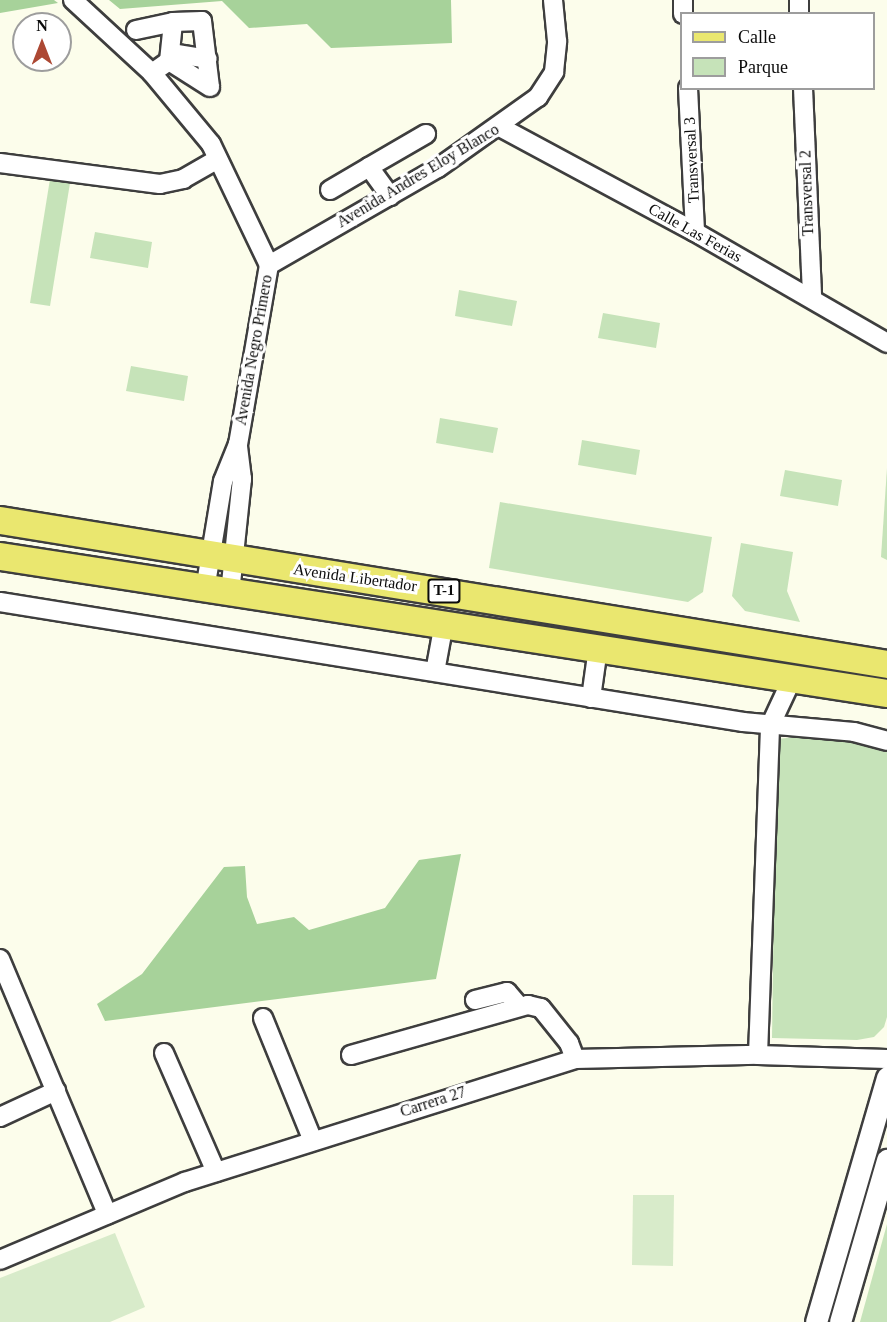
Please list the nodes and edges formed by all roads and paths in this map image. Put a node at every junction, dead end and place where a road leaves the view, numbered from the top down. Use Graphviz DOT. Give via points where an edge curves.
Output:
graph roads {
  1 [pos="73,0"];
  2 [pos="553,0"];
  3 [pos="173,22"];
  4 [pos="136,30"];
  5 [pos="170,57"];
  6 [pos="208,59"];
  7 [pos="152,73"];
  8 [pos="688,90"];
  9 [pos="802,90"];
  10 [pos="500,127"];
  11 [pos="426,134"];
  12 [pos="218,159"];
  13 [pos="0,163"];
  14 [pos="369,167"];
  15 [pos="330,190"];
  16 [pos="390,196"];
  17 [pos="694,232"];
  18 [pos="269,265"];
  19 [pos="812,298"];
  20 [pos="887,343"];
  21 [pos="0,520"];
  22 [pos="0,556"];
  23 [pos="222,558"];
  24 [pos="218,592"];
  25 [pos="0,602"];
  26 [pos="444,623"];
  27 [pos="598,648"];
  28 [pos="887,664"];
  29 [pos="435,672"];
  30 [pos="792,679"];
  31 [pos="887,693"];
  32 [pos="591,698"];
  33 [pos="770,726"];
  34 [pos="887,741"];
  35 [pos="0,959"];
  36 [pos="475,1000"];
  37 [pos="519,1006"];
  38 [pos="263,1018"];
  39 [pos="164,1053"];
  40 [pos="351,1055"];
  41 [pos="758,1055"];
  42 [pos="575,1059"];
  43 [pos="887,1059"];
  44 [pos="887,1077"];
  45 [pos="56,1091"];
  46 [pos="0,1117"];
  47 [pos="313,1141"];
  48 [pos="887,1160"];
  49 [pos="216,1173"];
  50 [pos="107,1214"];
  51 [pos="0,1260"];
  52 [pos="816,1322"];
  53 [pos="840,1322"];
  1 -- 7 [label="street, Avenida Negro Primero"];
  2 -- 10 [label="street, Avenida Andres Eloy Blanco" via="554,72 538,97"];
  3 -- 4 [label="street"];
  3 -- 5 [label="street"];
  3 -- 6 [label="street" via="202,21"];
  5 -- 6 [label="street"];
  5 -- 6 [label="street" via="207,87 212,83"];
  5 -- 7 [label="street"];
  7 -- 12 [label="street, Avenida Negro Primero" via="211,144"];
  8 -- 17 [label="street, Transversal 3"];
  9 -- 19 [label="street, Transversal 2"];
  10 -- 16 [label="street, Avenida Andres Eloy Blanco"];
  10 -- 17 [label="street, Calle Las Ferias"];
  11 -- 14 [label="street"];
  12 -- 13 [label="street" via="183,179 160,184"];
  12 -- 18 [label="street, Avenida Negro Primero"];
  14 -- 15 [label="street"];
  14 -- 16 [label="street"];
  16 -- 18 [label="street, Avenida Andres Eloy Blanco"];
  17 -- 19 [label="street, Calle Las Ferias"];
  18 -- 23 [label="street, Avenida Negro Primero" via="238,444 242,479"];
  19 -- 20 [label="street, Calle Las Ferias"];
  21 -- 23 [label="main road, Avenida Libertador / T-1"];
  22 -- 24 [label="main road, Avenida Libertador / T-1"];
  23 -- 24 [label="street, Avenida Negro Primero"];
  23 -- 24 [label="street, Avenida Negro Primero"];
  23 -- 28 [label="main road, Avenida Libertador / T-1"];
  24 -- 26 [label="main road, Avenida Libertador / T-1"];
  25 -- 29 [label="street"];
  26 -- 27 [label="main road, Avenida Libertador / T-1"];
  26 -- 29 [label="street"];
  27 -- 30 [label="main road, Avenida Libertador / T-1"];
  27 -- 32 [label="street"];
  29 -- 32 [label="street"];
  30 -- 31 [label="main road, Avenida Libertador / T-1"];
  30 -- 33 [label="street"];
  32 -- 33 [label="street"];
  33 -- 34 [label="street" via="854,732"];
  33 -- 41 [label="street"];
  35 -- 45 [label="street"];
  36 -- 37 [label="street" via="507,992"];
  37 -- 40 [label="street" via="477,1022"];
  37 -- 42 [label="street" via="541,1008 568,1043"];
  38 -- 47 [label="street"];
  39 -- 49 [label="street"];
  41 -- 42 [label="street, Carrera 27"];
  41 -- 43 [label="street, Carrera 27"];
  42 -- 47 [label="street, Carrera 27"];
  44 -- 52 [label="street"];
  45 -- 46 [label="street"];
  45 -- 50 [label="street"];
  47 -- 49 [label="street, Carrera 27"];
  48 -- 53 [label="street"];
  49 -- 50 [label="street, Carrera 27"];
  50 -- 51 [label="street, Carrera 27"];
}
